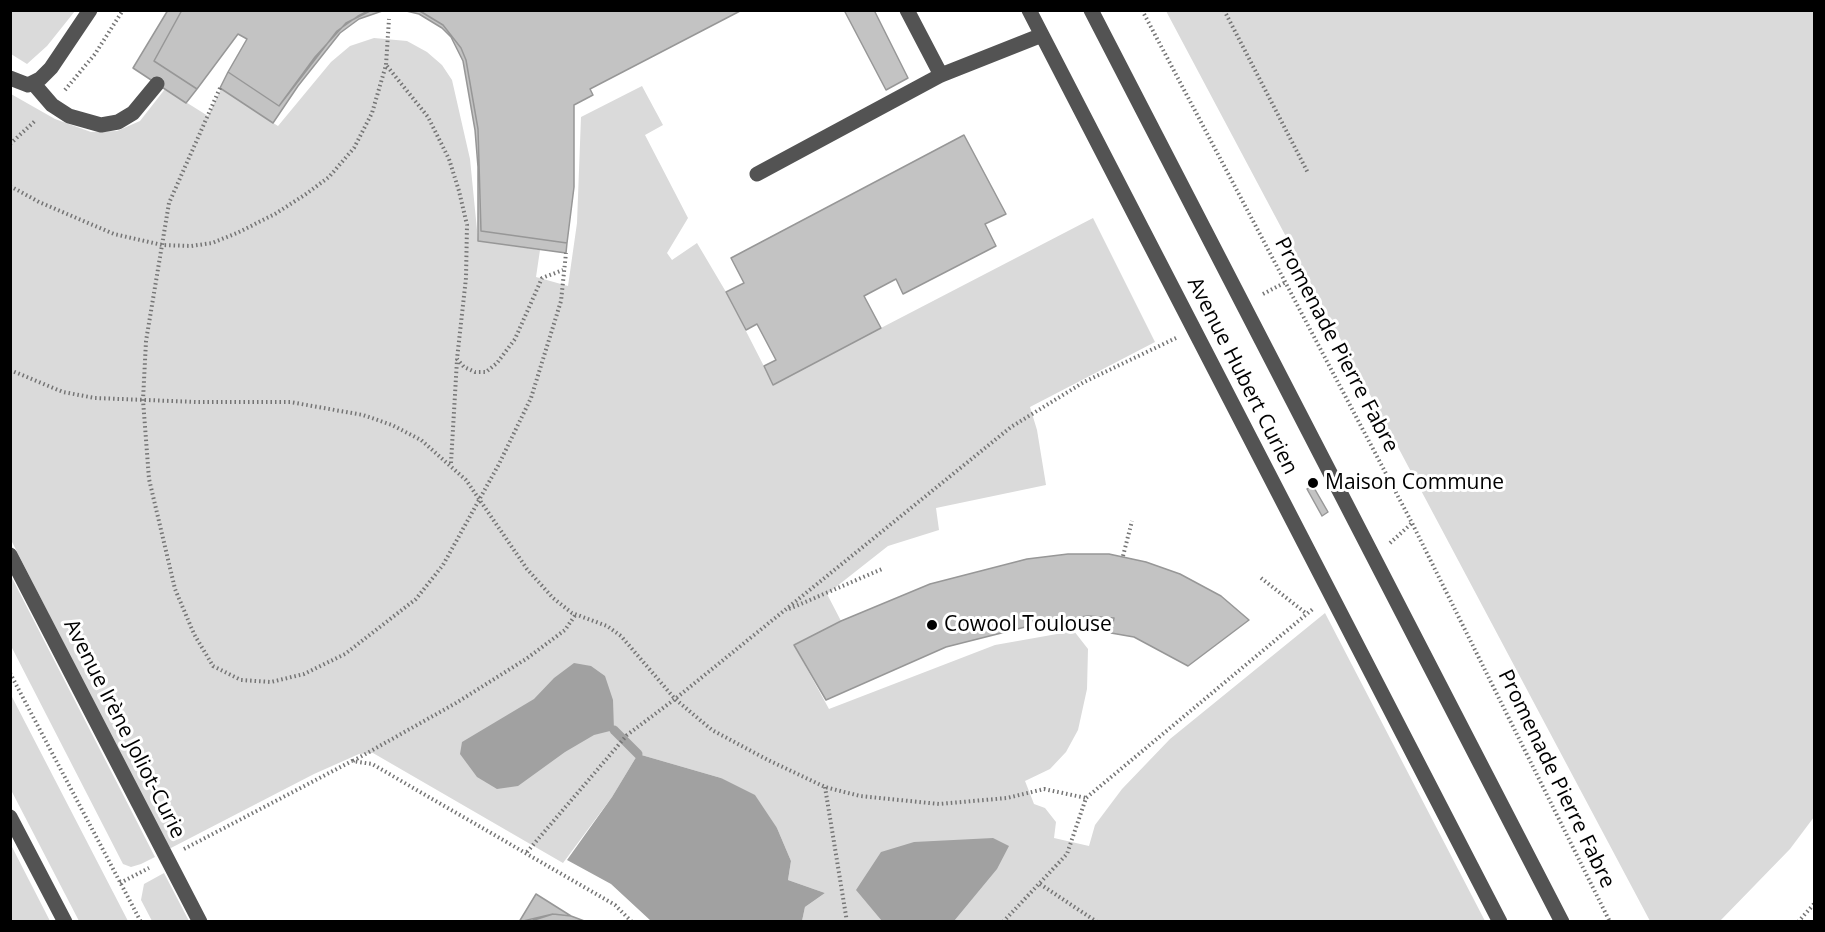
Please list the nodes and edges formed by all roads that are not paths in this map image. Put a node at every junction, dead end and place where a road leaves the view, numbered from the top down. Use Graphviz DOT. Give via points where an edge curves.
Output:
graph roads {
  1 [pos="90,10"];
  2 [pos="907,10"];
  3 [pos="1029,10"];
  4 [pos="1091,10"];
  5 [pos="1042,35"];
  6 [pos="941,75"];
  7 [pos="10,78"];
  8 [pos="33,82"];
  9 [pos="157,84"];
  10 [pos="757,174"];
  11 [pos="10,555"];
  12 [pos="10,817"];
  13 [pos="65,921"];
  14 [pos="200,921"];
  15 [pos="1500,921"];
  16 [pos="1562,921"];
  1 -- 8 [label="street" via="51,68"];
  2 -- 6 [label="street"];
  3 -- 5 [label="street, Avenue Hubert Curien"];
  4 -- 16 [label="street"];
  5 -- 6 [label="street"];
  5 -- 15 [label="street, Avenue Hubert Curien"];
  6 -- 10 [label="street"];
  7 -- 8 [label="street" via="28,85"];
  8 -- 9 [label="street" via="47,109 101,125 118,122 133,113"];
  11 -- 14 [label="street, Avenue Irène Joliot-Curie"];
  12 -- 13 [label="street"];
}
